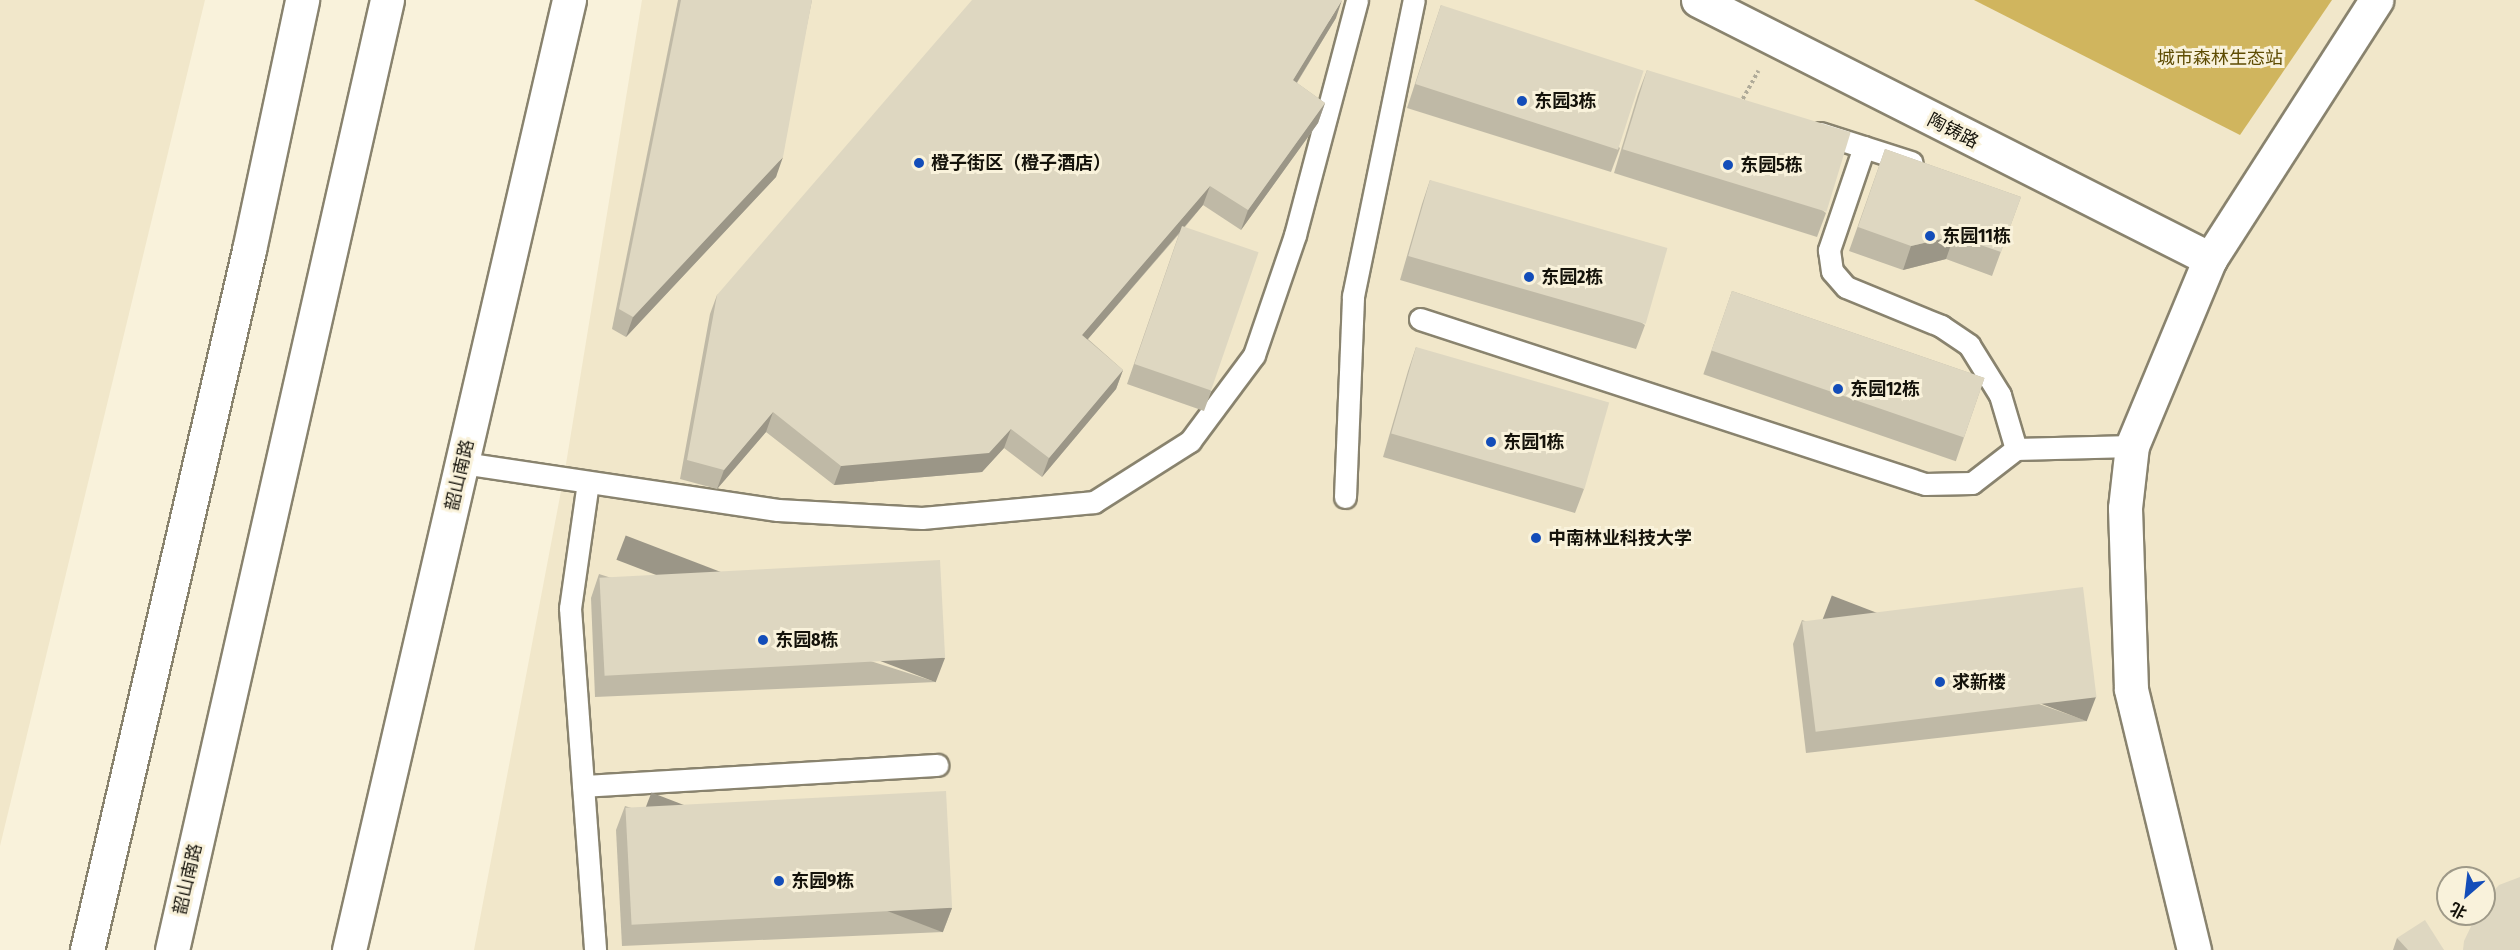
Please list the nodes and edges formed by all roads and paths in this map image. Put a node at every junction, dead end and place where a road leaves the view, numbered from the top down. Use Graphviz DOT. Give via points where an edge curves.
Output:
graph roads {
  1 [pos="302,0"];
  2 [pos="387,0"];
  3 [pos="569,0"];
  4 [pos="1356,0"];
  5 [pos="1414,0"];
  6 [pos="1698,0"];
  7 [pos="2376,0"];
  8 [pos="1795,125"];
  9 [pos="1864,147"];
  10 [pos="1930,168"];
  11 [pos="2210,259"];
  12 [pos="1420,319"];
  13 [pos="2132,446"];
  14 [pos="2016,449"];
  15 [pos="463,463"];
  16 [pos="588,482"];
  17 [pos="1345,496"];
  18 [pos="937,765"];
  19 [pos="583,786"];
  20 [pos="87,950"];
  21 [pos="172,950"];
  22 [pos="349,950"];
  23 [pos="596,950"];
  24 [pos="2194,950"];
  1 -- 20 [label="street" via="249,250"];
  2 -- 21 [label="street, 韶山南路"];
  3 -- 15 [label="street, 韶山南路"];
  4 -- 16 [label="lane" via="1294,235 1254,355 1190,441 1104,496 1094,502 922,518 778,510"];
  5 -- 17 [label="lane" via="1353,296"];
  6 -- 11 [label="street, 陶铸路"];
  7 -- 11 [label="street"];
  8 -- 9 [label="lane"];
  9 -- 10 [label="lane"];
  9 -- 14 [label="lane" via="1829,250 1832,271 1846,287 1941,326 1969,345 2000,395"];
  11 -- 13 [label="street"];
  12 -- 14 [label="lane" via="1925,484 1972,483"];
  13 -- 14 [label="lane" via="2044,445"];
  13 -- 24 [label="street" via="2125,508 2131,689"];
  15 -- 16 [label="lane"];
  15 -- 22 [label="street, 韶山南路"];
  16 -- 19 [label="lane" via="570,608"];
  18 -- 19 [label="lane"];
  19 -- 23 [label="lane"];
}
